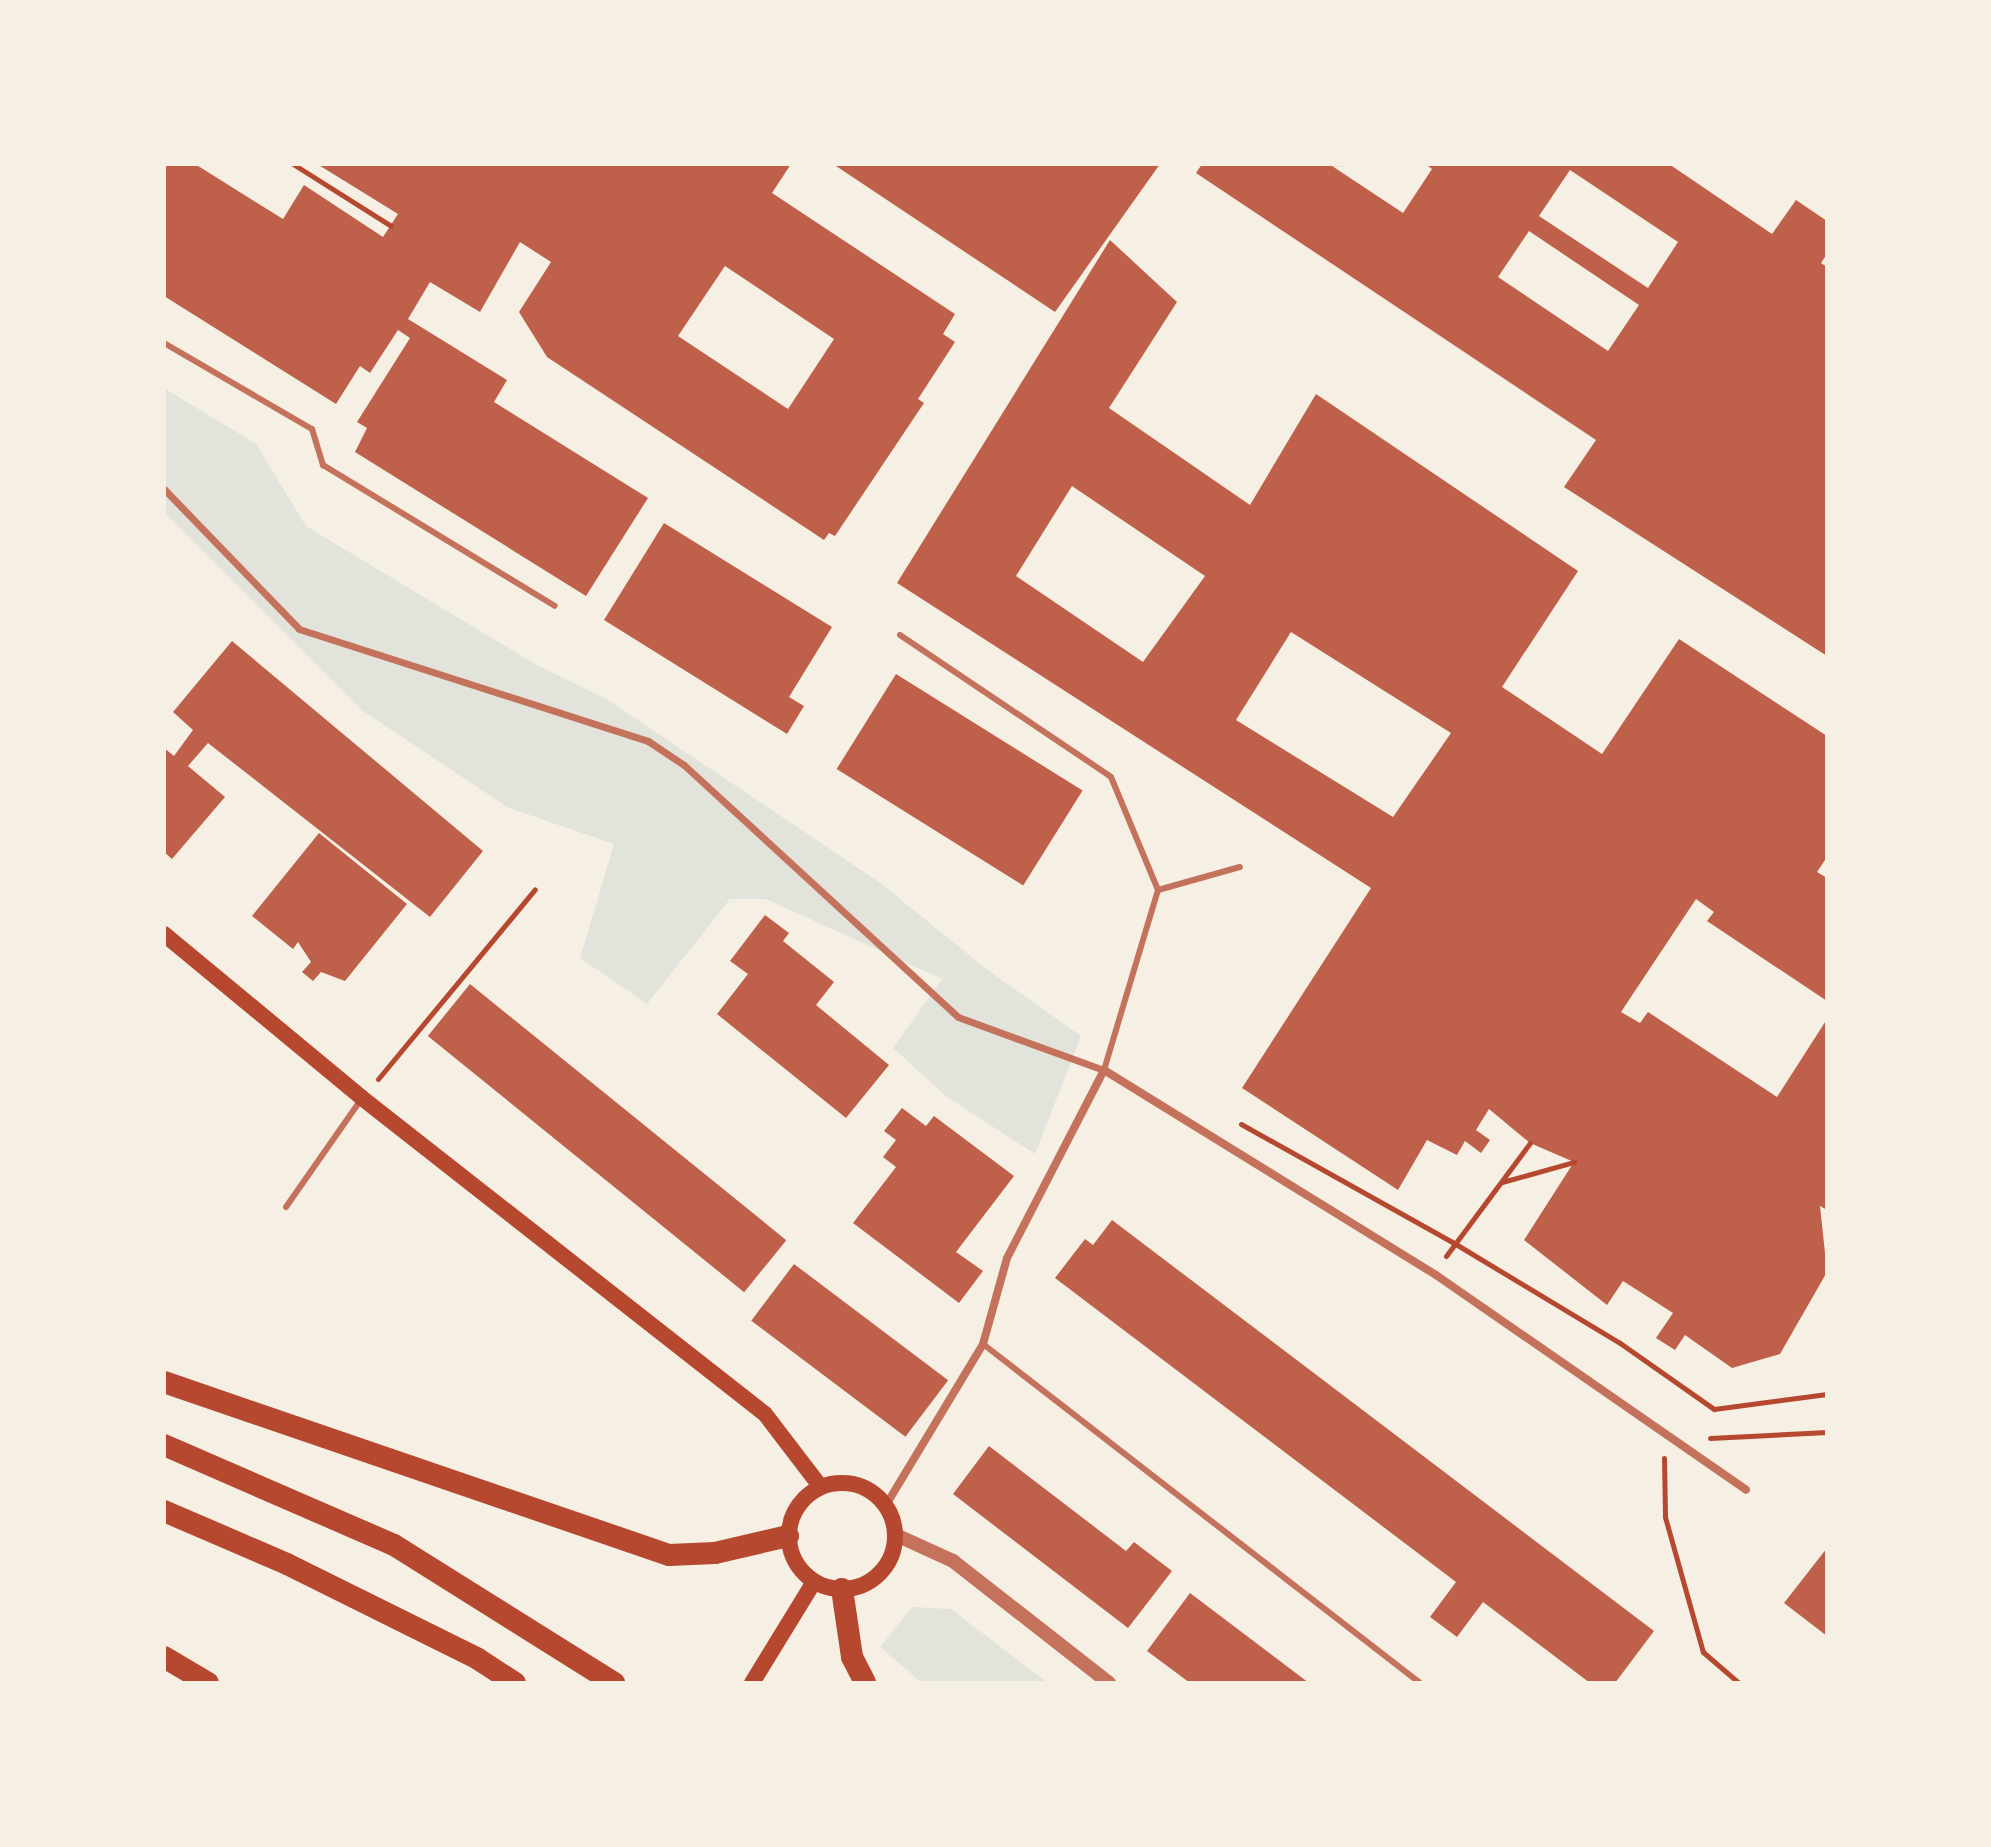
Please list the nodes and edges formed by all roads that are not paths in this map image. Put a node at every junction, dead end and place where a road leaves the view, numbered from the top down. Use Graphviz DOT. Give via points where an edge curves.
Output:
graph roads {
  1 [pos="164,343"];
  2 [pos="164,489"];
  3 [pos="555,606"];
  4 [pos="900,635"];
  5 [pos="1240,867"];
  6 [pos="1158,890"];
  7 [pos="164,934"];
  8 [pos="1104,1070"];
  9 [pos="362,1098"];
  10 [pos="286,1207"];
  11 [pos="983,1344"];
  12 [pos="164,1382"];
  13 [pos="164,1445"];
  14 [pos="820,1486"];
  15 [pos="1746,1490"];
  16 [pos="886,1505"];
  17 [pos="164,1511"];
  18 [pos="896,1535"];
  19 [pos="788,1536"];
  20 [pos="814,1582"];
  21 [pos="842,1589"];
  22 [pos="164,1657"];
  23 [pos="208,1683"];
  24 [pos="515,1683"];
  25 [pos="614,1683"];
  26 [pos="752,1683"];
  27 [pos="865,1683"];
  28 [pos="1109,1683"];
  29 [pos="1420,1683"];
  1 -- 3 [label="lane" via="312,429 323,465"];
  2 -- 8 [label="street" via="299,629 648,741 684,765 958,1017"];
  4 -- 6 [label="lane" via="1111,777"];
  5 -- 6 [label="lane"];
  6 -- 8 [label="lane"];
  7 -- 9 [label="main road"];
  8 -- 11 [label="street" via="1007,1258"];
  8 -- 15 [label="street" via="1436,1275"];
  9 -- 10 [label="lane"];
  9 -- 14 [label="main road" via="765,1414"];
  11 -- 16 [label="street"];
  11 -- 29 [label="lane"];
  12 -- 19 [label="highway" via="669,1555 715,1553"];
  13 -- 25 [label="highway" via="394,1545"];
  14 -- 16 [label="main road" via="856,1484"];
  14 -- 19 [label="main road" via="797,1506"];
  16 -- 18 [label="main road"];
  17 -- 24 [label="highway" via="287,1564 478,1659"];
  18 -- 21 [label="main road" via="885,1567 873,1579"];
  18 -- 28 [label="street" via="953,1561"];
  19 -- 20 [label="main road" via="791,1554"];
  20 -- 21 [label="main road"];
  20 -- 26 [label="main road"];
  21 -- 27 [label="highway" via="852,1657"];
  22 -- 23 [label="highway"];
}
